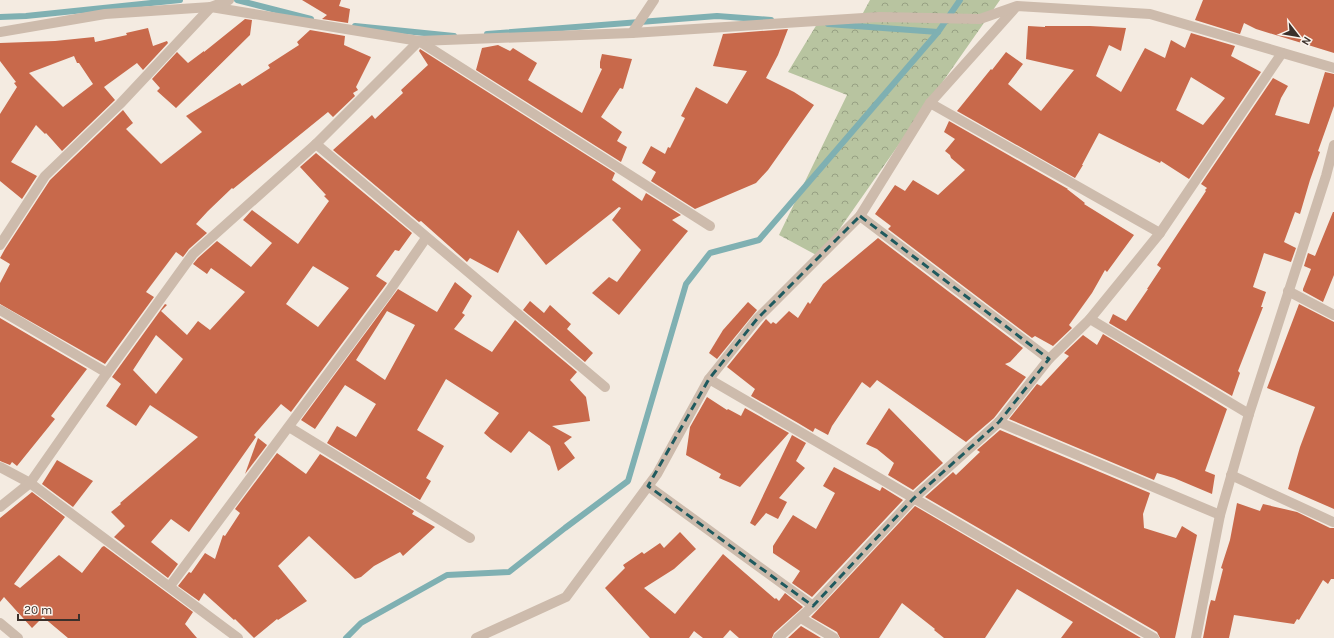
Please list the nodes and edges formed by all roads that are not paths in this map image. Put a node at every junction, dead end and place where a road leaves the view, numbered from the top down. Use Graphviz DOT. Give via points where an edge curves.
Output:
graph roads {
  1 [pos="229,0"];
  2 [pos="654,0"];
  3 [pos="208,3"];
  4 [pos="1018,3"];
  5 [pos="0,32"];
  6 [pos="632,33"];
  7 [pos="419,41"];
  8 [pos="1282,53"];
  9 [pos="1334,68"];
  10 [pos="930,103"];
  11 [pos="316,144"];
  12 [pos="1334,145"];
  13 [pos="1330,178"];
  14 [pos="860,216"];
  15 [pos="710,226"];
  16 [pos="1160,232"];
  17 [pos="426,238"];
  18 [pos="0,245"];
  19 [pos="1288,291"];
  20 [pos="0,310"];
  21 [pos="1334,315"];
  22 [pos="1090,319"];
  23 [pos="1049,359"];
  24 [pos="107,373"];
  25 [pos="709,379"];
  26 [pos="605,387"];
  27 [pos="1249,414"];
  28 [pos="1000,422"];
  29 [pos="289,427"];
  30 [pos="0,466"];
  31 [pos="1231,475"];
  32 [pos="30,483"];
  33 [pos="648,486"];
  34 [pos="914,498"];
  35 [pos="0,507"];
  36 [pos="1220,515"];
  37 [pos="1333,522"];
  38 [pos="470,538"];
  39 [pos="170,586"];
  40 [pos="813,606"];
  41 [pos="801,618"];
  42 [pos="0,623"];
  43 [pos="18,638"];
  44 [pos="238,638"];
  45 [pos="476,638"];
  46 [pos="778,638"];
  47 [pos="834,638"];
  48 [pos="1154,638"];
  49 [pos="1196,638"];
  1 -- 3 [label="street"];
  2 -- 6 [label="street"];
  3 -- 5 [label="street" via="105,14"];
  3 -- 7 [label="street"];
  3 -- 18 [label="street" via="120,104 45,176"];
  4 -- 6 [label="street" via="980,19 879,17"];
  4 -- 8 [label="street" via="1150,14"];
  4 -- 10 [label="street"];
  6 -- 7 [label="street"];
  7 -- 11 [label="street"];
  7 -- 15 [label="street"];
  8 -- 9 [label="street"];
  8 -- 16 [label="street"];
  10 -- 14 [label="street"];
  10 -- 16 [label="street"];
  11 -- 17 [label="street"];
  11 -- 24 [label="street" via="193,254"];
  12 -- 13 [label="street"];
  13 -- 19 [label="street"];
  14 -- 23 [label="street"];
  14 -- 25 [label="street" via="758,319"];
  16 -- 22 [label="street"];
  17 -- 26 [label="street"];
  17 -- 29 [label="street"];
  19 -- 21 [label="street"];
  19 -- 27 [label="street"];
  20 -- 24 [label="street"];
  22 -- 23 [label="street"];
  22 -- 27 [label="street"];
  23 -- 28 [label="street"];
  24 -- 32 [label="street"];
  25 -- 33 [label="street"];
  25 -- 34 [label="street"];
  27 -- 31 [label="street"];
  28 -- 34 [label="street"];
  28 -- 36 [label="street"];
  29 -- 38 [label="street"];
  29 -- 39 [label="street"];
  30 -- 32 [label="street"];
  31 -- 36 [label="street"];
  31 -- 37 [label="street"];
  32 -- 35 [label="street"];
  32 -- 39 [label="street"];
  33 -- 40 [label="street"];
  33 -- 45 [label="street" via="566,596"];
  34 -- 40 [label="street"];
  34 -- 48 [label="street"];
  36 -- 49 [label="street"];
  39 -- 44 [label="street"];
  40 -- 41 [label="street"];
  41 -- 46 [label="street"];
  41 -- 47 [label="street"];
  42 -- 43 [label="street"];
}
